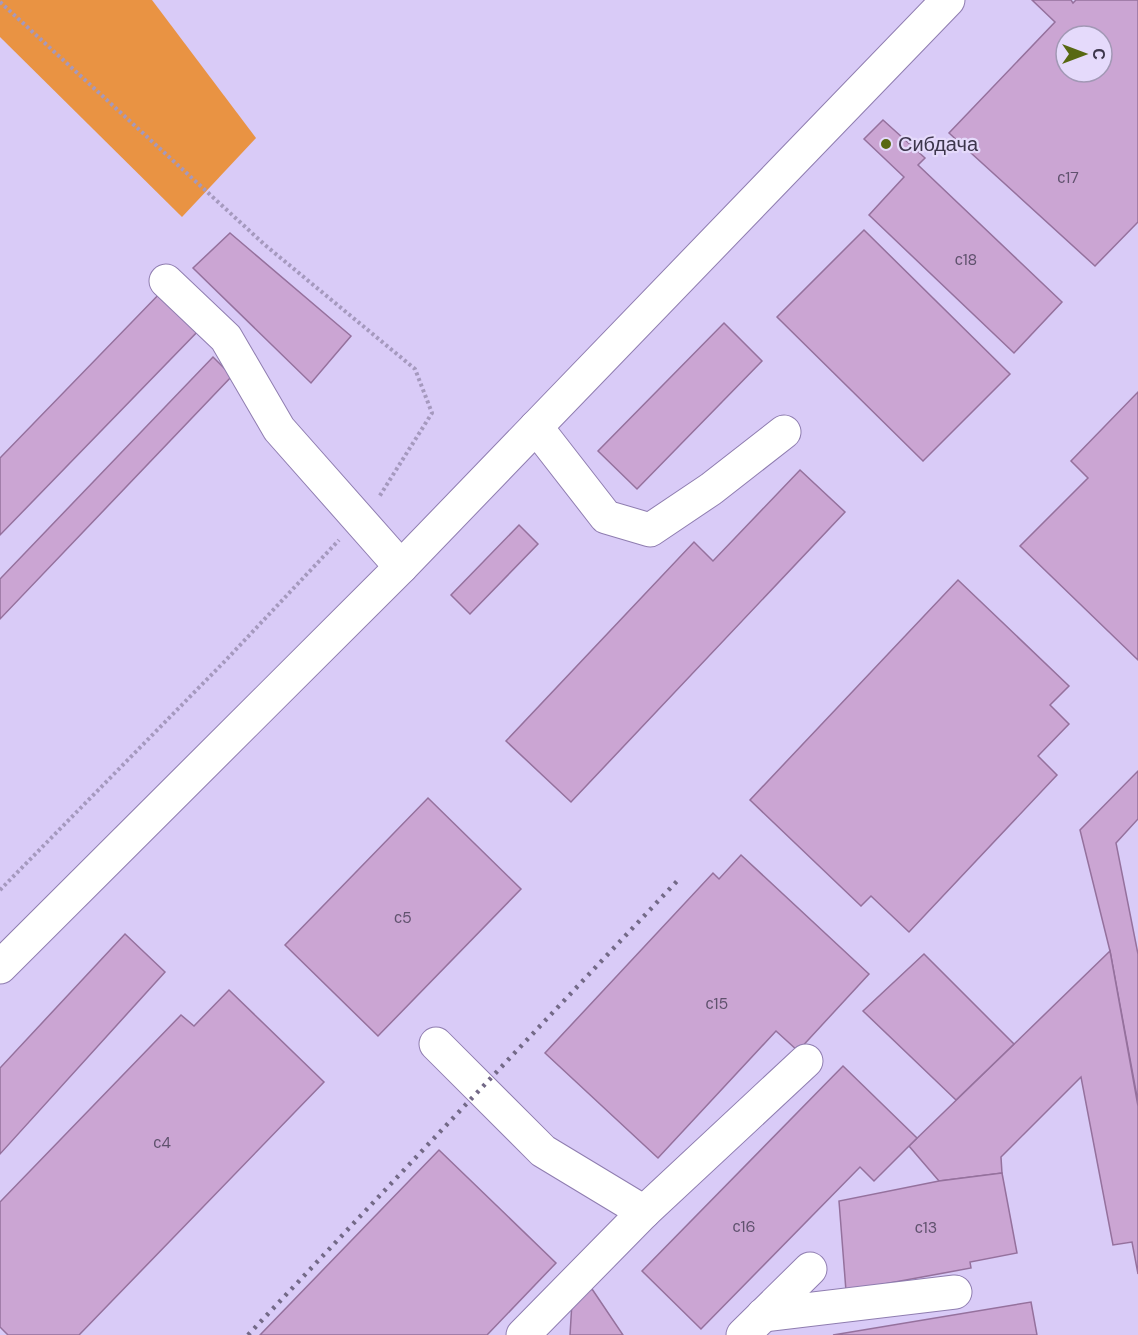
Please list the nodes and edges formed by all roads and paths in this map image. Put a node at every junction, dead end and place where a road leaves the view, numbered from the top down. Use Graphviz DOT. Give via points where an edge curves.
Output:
graph roads {
  1 [pos="948,0"];
  2 [pos="0,2"];
  3 [pos="166,281"];
  4 [pos="536,427"];
  5 [pos="784,432"];
  6 [pos="358,519"];
  7 [pos="401,567"];
  8 [pos="0,890"];
  9 [pos="0,967"];
  10 [pos="436,1044"];
  11 [pos="806,1061"];
  12 [pos="644,1212"];
  13 [pos="810,1269"];
  14 [pos="955,1293"];
  15 [pos="753,1325"];
  16 [pos="523,1335"];
  1 -- 4 [label="street"];
  2 -- 6 [label="path" via="265,244 415,369 432,413 384,491"];
  3 -- 6 [label="street" via="226,338 279,429"];
  4 -- 5 [label="street" via="606,517 650,530"];
  4 -- 7 [label="street"];
  6 -- 7 [label="street"];
  6 -- 8 [label="path"];
  7 -- 9 [label="street"];
  10 -- 12 [label="street" via="543,1151"];
  11 -- 12 [label="street"];
  12 -- 16 [label="street"];
  13 -- 15 [label="street"];
  14 -- 15 [label="street"];
}
